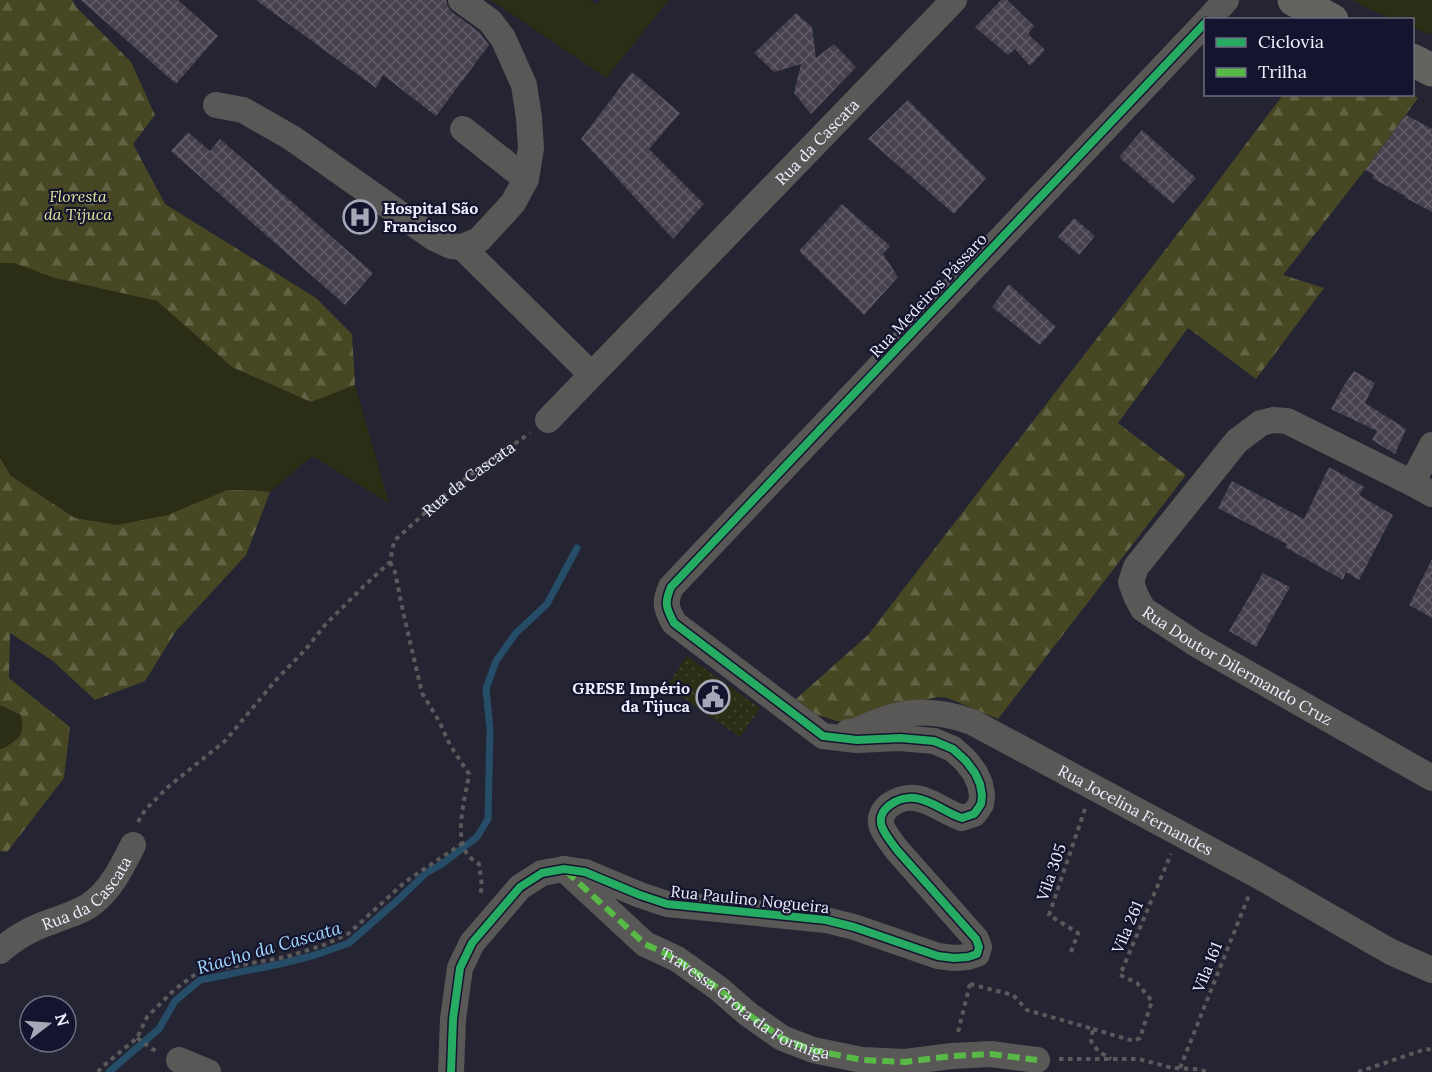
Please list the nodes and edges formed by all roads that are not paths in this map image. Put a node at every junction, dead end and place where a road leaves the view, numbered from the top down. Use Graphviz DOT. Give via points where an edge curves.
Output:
graph roads {
  1 [pos="460,0"];
  2 [pos="954,0"];
  3 [pos="1226,0"];
  4 [pos="1294,0"];
  5 [pos="1210,18"];
  6 [pos="1328,18"];
  7 [pos="1204,24"];
  8 [pos="1414,61"];
  9 [pos="1432,70"];
  10 [pos="216,105"];
  11 [pos="463,129"];
  12 [pos="526,180"];
  13 [pos="462,247"];
  14 [pos="591,374"];
  15 [pos="548,420"];
  16 [pos="1432,445"];
  17 [pos="1422,488"];
  18 [pos="824,736"];
  19 [pos="1432,778"];
  20 [pos="133,845"];
  21 [pos="564,869"];
  22 [pos="0,951"];
  23 [pos="1432,970"];
  24 [pos="179,1060"];
  25 [pos="1037,1060"];
  26 [pos="208,1072"];
  27 [pos="451,1072"];
  1 -- 12 [label="street" via="490,21 503,38 524,86 531,148"];
  2 -- 14 [label="street, Rua da Cascata"];
  3 -- 5 [label="street, Rua Medeiros Pássaro"];
  4 -- 6 [label="main road"];
  7 -- 18 [label="street, Rua Medeiros Pássaro" via="671,587 667,609 674,622"];
  8 -- 9 [label="main road"];
  10 -- 13 [label="street" via="243,110 263,121 434,238"];
  11 -- 12 [label="street"];
  12 -- 13 [label="street" via="513,203 479,240"];
  13 -- 14 [label="street"];
  14 -- 15 [label="street, Rua da Cascata"];
  16 -- 17 [label="street"];
  17 -- 19 [label="street, Rua Doutor Dilermando Cruz" via="1287,421 1261,423 1237,441 1136,567 1131,582 1143,609 1196,644"];
  18 -- 21 [label="street, Rua Paulino Nogueira" via="934,741 953,749 975,773 982,795 974,814 962,818 913,797 890,804 882,813 880,824 897,850 976,939 977,954 938,956 826,920 666,904 585,872"];
  18 -- 23 [label="street, Rua Jocelina Fernandes" via="855,731 896,716 929,712 972,722 1257,875 1391,952"];
  20 -- 22 [label="street, Rua da Cascata" via="112,883 89,906 34,929"];
  21 -- 25 [label="street, Travessa Grota da Formiga" via="645,944 677,959 782,1038 813,1050 862,1060 906,1062 991,1054"];
  21 -- 27 [label="street, Rua Paulino Nogueira" via="542,873 520,887 472,943 460,968"];
  24 -- 26 [label="street"];
}
